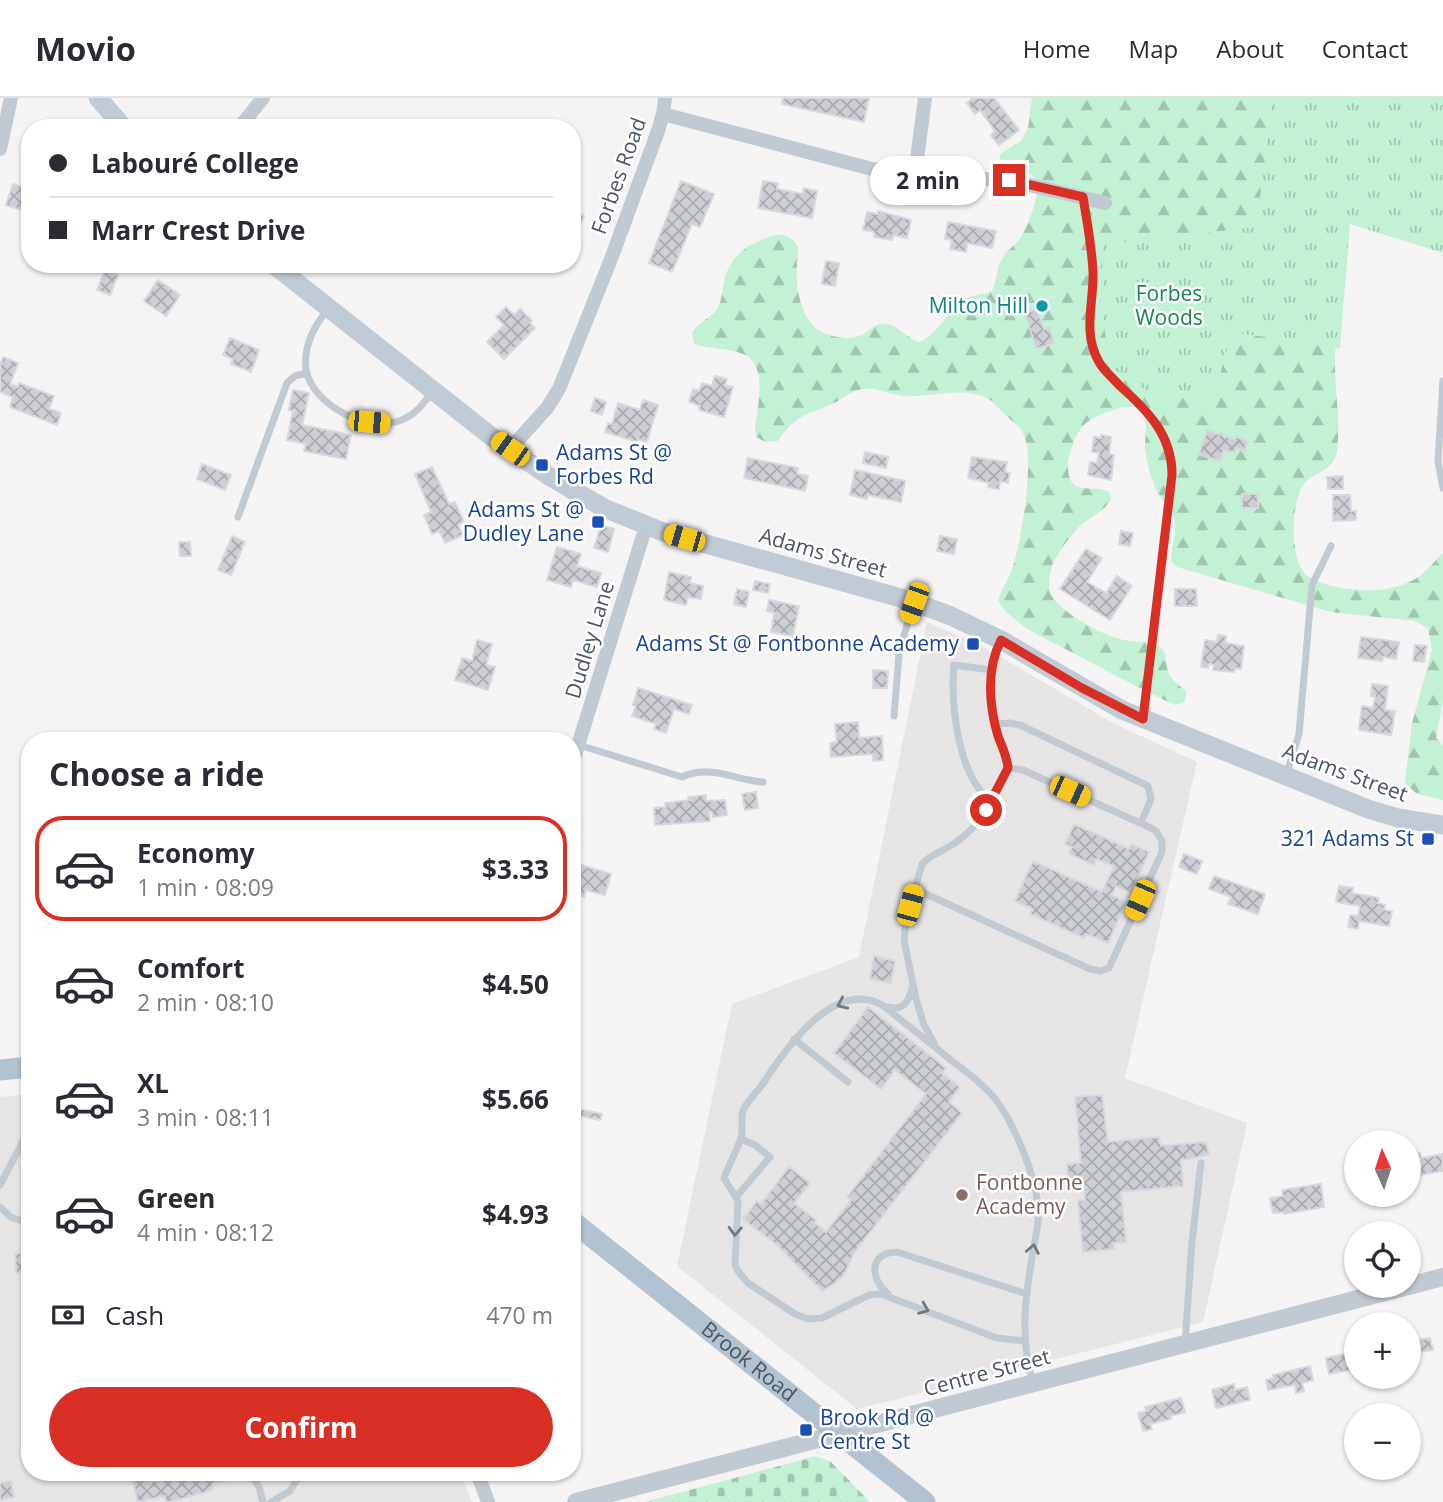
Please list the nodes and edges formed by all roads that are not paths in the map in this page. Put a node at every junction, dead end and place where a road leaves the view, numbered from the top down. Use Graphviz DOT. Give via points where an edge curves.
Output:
graph roads {
  1 [pos="11,98"];
  2 [pos="98,98"];
  3 [pos="263,98"];
  4 [pos="664,98"];
  5 [pos="925,98"];
  6 [pos="663,114"];
  7 [pos="116,119"];
  8 [pos="246,119"];
  9 [pos="0,149"];
  10 [pos="915,175"];
  11 [pos="1083,197"];
  12 [pos="1105,203"];
  13 [pos="285,273"];
  14 [pos="328,309"];
  15 [pos="307,373"];
  16 [pos="1443,381"];
  17 [pos="433,391"];
  18 [pos="510,449"];
  19 [pos="1443,488"];
  20 [pos="238,517"];
  21 [pos="646,526"];
  22 [pos="1331,546"];
  23 [pos="914,603"];
  24 [pos="1001,640"];
  25 [pos="991,670"];
  26 [pos="894,716"];
  27 [pos="1143,719"];
  28 [pos="995,724"];
  29 [pos="581,738"];
  30 [pos="581,746"];
  31 [pos="1008,768"];
  32 [pos="1286,776"];
  33 [pos="763,782"];
  34 [pos="992,800"];
  35 [pos="1141,823"];
  36 [pos="1443,825"];
  37 [pos="915,889"];
  38 [pos="912,984"];
  39 [pos="881,1005"];
  40 [pos="794,1039"];
  41 [pos="938,1049"];
  42 [pos="21,1068"];
  43 [pos="0,1070"];
  44 [pos="848,1082"];
  45 [pos="740,1139"];
  46 [pos="21,1154"];
  47 [pos="1201,1163"];
  48 [pos="0,1185"];
  49 [pos="737,1196"];
  50 [pos="0,1208"];
  51 [pos="21,1221"];
  52 [pos="581,1228"];
  53 [pos="1443,1277"];
  54 [pos="1421,1283"];
  55 [pos="888,1294"];
  56 [pos="1027,1294"];
  57 [pos="1363,1298"];
  58 [pos="1025,1341"];
  59 [pos="1185,1345"];
  60 [pos="1033,1384"];
  61 [pos="839,1435"];
  62 [pos="255,1481"];
  63 [pos="296,1481"];
  64 [pos="480,1481"];
  65 [pos="627,1496"];
  66 [pos="263,1502"];
  67 [pos="271,1502"];
  68 [pos="488,1502"];
  69 [pos="576,1502"];
  70 [pos="925,1502"];
  1 -- 9 [label="street"];
  2 -- 7 [label="main road"];
  3 -- 8 [label="street"];
  4 -- 6 [label="street, Forbes Road"];
  5 -- 10 [label="street"];
  6 -- 10 [label="street" via="858,166"];
  6 -- 18 [label="street, Forbes Road" via="559,389"];
  10 -- 11 [label="street" via="994,178"];
  11 -- 12 [label="street"];
  11 -- 27 [label="lane" via="1093,273 1088,322 1094,351 1105,370 1152,415 1172,459"];
  13 -- 14 [label="main road, Adams Street"];
  14 -- 15 [label="lane" via="309,341"];
  14 -- 17 [label="main road, Adams Street"];
  15 -- 17 [label="lane" via="328,403 369,422 387,424 406,418"];
  15 -- 20 [label="lane" via="288,383"];
  16 -- 19 [label="lane" via="1438,461"];
  17 -- 18 [label="main road, Adams Street"];
  18 -- 21 [label="main road, Adams Street" via="578,494"];
  21 -- 23 [label="main road, Adams Street"];
  21 -- 29 [label="street, Dudley Lane"];
  22 -- 32 [label="lane" via="1312,585 1299,734"];
  23 -- 24 [label="main road, Adams Street"];
  23 -- 26 [label="lane" via="899,654"];
  24 -- 25 [label="lane"];
  24 -- 27 [label="main road, Adams Street"];
  25 -- 28 [label="lane"];
  25 -- 34 [label="lane" via="954,665 952,690 964,756 980,791"];
  27 -- 32 [label="main road, Adams Street"];
  28 -- 31 [label="lane"];
  28 -- 35 [label="lane" via="1020,726 1148,786 1151,799"];
  30 -- 33 [label="lane" via="682,777 706,771"];
  31 -- 34 [label="lane"];
  31 -- 35 [label="lane" via="1023,769"];
  32 -- 36 [label="main road, Adams Street" via="1384,814"];
  34 -- 37 [label="lane" via="971,830 922,864"];
  35 -- 37 [label="lane" via="1159,836 1162,852 1112,963 1104,971 1090,969"];
  37 -- 38 [label="lane" via="904,940"];
  38 -- 39 [label="lane" via="903,1006"];
  38 -- 41 [label="lane" via="924,1025"];
  39 -- 40 [label="lane, one-way" via="868,999 846,1002 820,1016"];
  39 -- 41 [label="lane"];
  40 -- 44 [label="lane"];
  40 -- 45 [label="lane" via="743,1109"];
  56 -- 41 [label="lane, one-way" via="1039,1216 1030,1170 998,1103"];
  42 -- 43 [label="main road"];
  45 -- 49 [label="lane" via="724,1178"];
  45 -- 49 [label="lane" via="770,1157"];
  46 -- 48 [label="lane"];
  47 -- 59 [label="lane"];
  49 -- 55 [label="lane, one-way" via="734,1258 738,1271 748,1283 795,1314 822,1318 869,1295"];
  50 -- 51 [label="lane"];
  52 -- 61 [label="main road, Brook Road"];
  53 -- 54 [label="street, Centre Street"];
  55 -- 56 [label="lane" via="876,1280 875,1267 880,1257 891,1252"];
  55 -- 58 [label="lane, one-way" via="997,1338"];
  56 -- 58 [label="lane"];
  57 -- 59 [label="street, Centre Street"];
  58 -- 60 [label="lane"];
  59 -- 60 [label="street, Centre Street"];
  60 -- 61 [label="street, Centre Street"];
  61 -- 65 [label="street, Centre Street"];
  61 -- 70 [label="main road, Brook Road"];
  62 -- 66 [label="lane"];
  63 -- 67 [label="lane" via="290,1491"];
  64 -- 68 [label="street"];
  65 -- 69 [label="street, Centre Street"];
}
